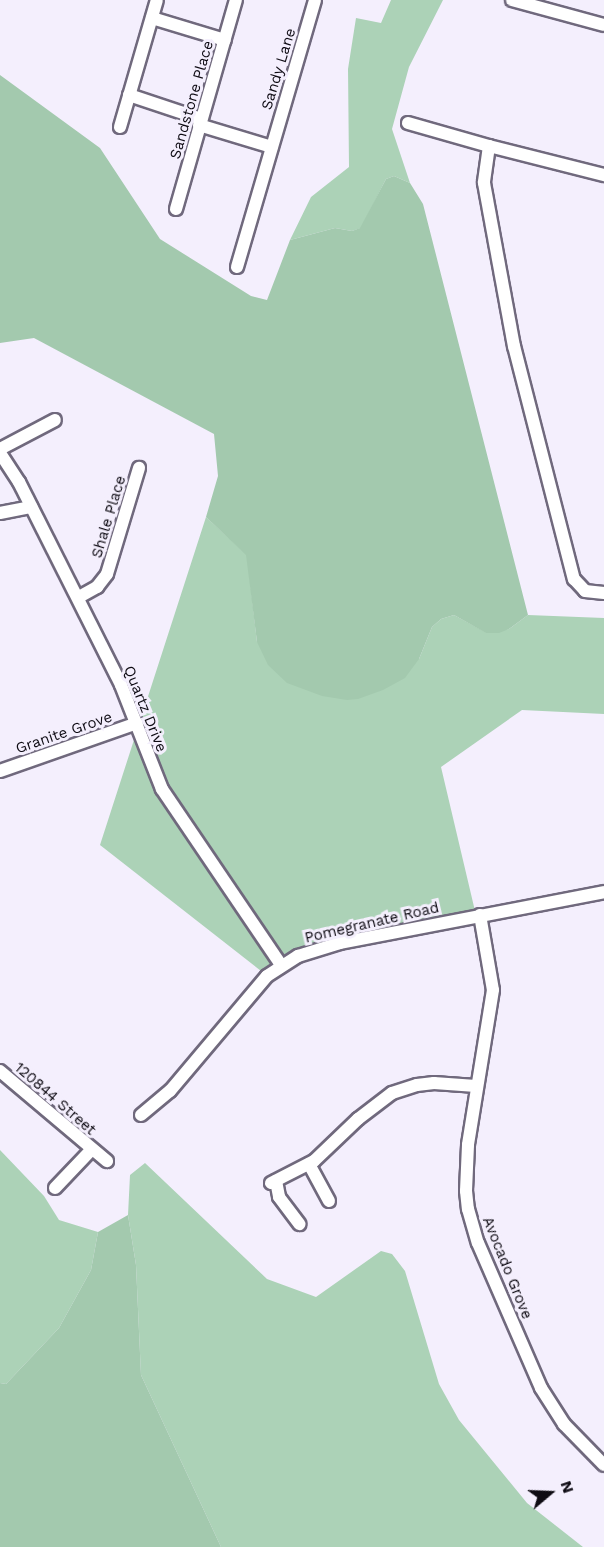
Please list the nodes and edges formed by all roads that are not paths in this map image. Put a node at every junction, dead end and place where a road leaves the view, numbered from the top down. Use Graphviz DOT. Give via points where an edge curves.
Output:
graph roads {
  1 [pos="158,0"];
  2 [pos="236,0"];
  3 [pos="315,0"];
  4 [pos="512,0"];
  5 [pos="152,18"];
  6 [pos="604,25"];
  7 [pos="225,40"];
  8 [pos="129,95"];
  9 [pos="200,122"];
  10 [pos="408,123"];
  11 [pos="120,127"];
  12 [pos="489,146"];
  13 [pos="272,147"];
  14 [pos="604,175"];
  15 [pos="176,208"];
  16 [pos="237,267"];
  17 [pos="55,420"];
  18 [pos="0,451"];
  19 [pos="140,468"];
  20 [pos="31,507"];
  21 [pos="0,513"];
  22 [pos="604,593"];
  23 [pos="79,597"];
  24 [pos="137,723"];
  25 [pos="0,771"];
  26 [pos="604,892"];
  27 [pos="480,915"];
  28 [pos="281,965"];
  29 [pos="0,1071"];
  30 [pos="476,1086"];
  31 [pos="141,1115"];
  32 [pos="91,1150"];
  33 [pos="107,1161"];
  34 [pos="309,1164"];
  35 [pos="55,1188"];
  36 [pos="329,1201"];
  37 [pos="299,1224"];
  38 [pos="604,1465"];
  1 -- 5 [label="street"];
  2 -- 7 [label="street, Sandstone Place"];
  3 -- 13 [label="street, Sandy Lane"];
  4 -- 6 [label="street"];
  5 -- 7 [label="street"];
  5 -- 8 [label="street"];
  7 -- 9 [label="street, Sandstone Place"];
  8 -- 9 [label="street"];
  8 -- 11 [label="street"];
  9 -- 13 [label="street"];
  9 -- 15 [label="street, Sandstone Place"];
  10 -- 12 [label="street"];
  12 -- 14 [label="street"];
  12 -- 22 [label="street" via="485,189 514,346 574,579 585,591"];
  13 -- 16 [label="street, Sandy Lane"];
  17 -- 18 [label="street"];
  18 -- 20 [label="street, Quartz Drive"];
  19 -- 23 [label="street, Shale Place" via="107,574 97,587"];
  20 -- 21 [label="street"];
  20 -- 23 [label="street, Quartz Drive"];
  23 -- 24 [label="street, Quartz Drive"];
  24 -- 25 [label="street, Granite Grove"];
  24 -- 28 [label="street, Quartz Drive" via="170,803"];
  26 -- 27 [label="street, Pomegranate Road"];
  27 -- 28 [label="street, Pomegranate Road" via="340,942"];
  27 -- 30 [label="street, Avocado Grove" via="494,990"];
  28 -- 31 [label="street, Pomegranate Road" via="267,976 170,1091"];
  29 -- 32 [label="street, 120844 Street"];
  30 -- 34 [label="street" via="434,1083 392,1093"];
  30 -- 38 [label="street, Avocado Grove" via="466,1191 478,1243 541,1388 564,1424"];
  32 -- 33 [label="street, 120844 Street"];
  32 -- 35 [label="street, 120844 Street"];
  34 -- 36 [label="street"];
  34 -- 37 [label="street" via="273,1182"];
}
